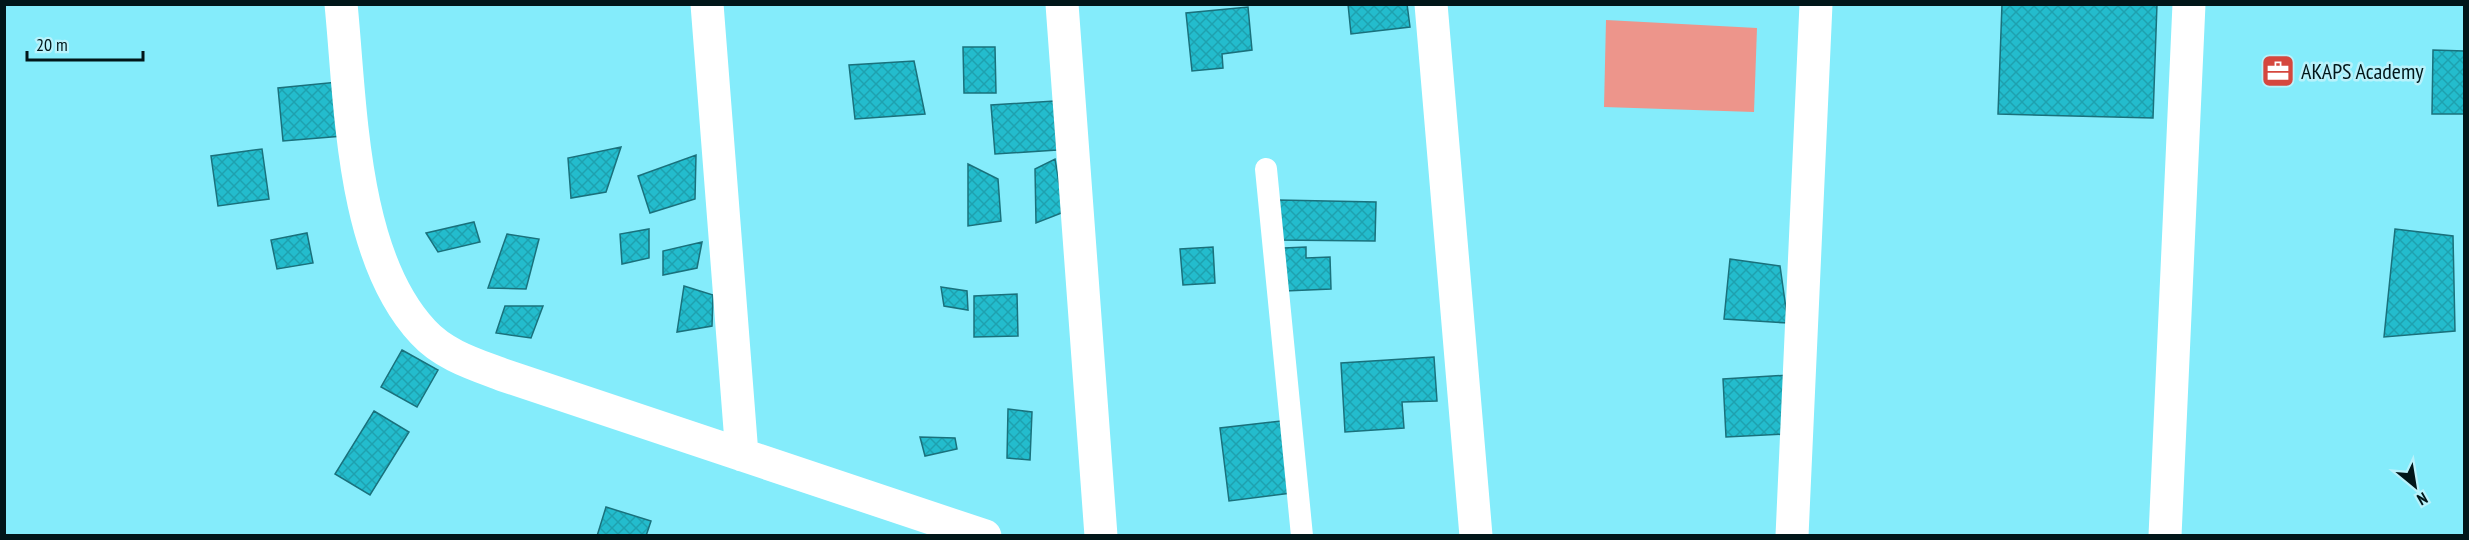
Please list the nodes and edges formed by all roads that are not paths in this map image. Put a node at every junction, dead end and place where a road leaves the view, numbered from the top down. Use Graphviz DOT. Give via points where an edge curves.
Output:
graph roads {
  1 [pos="341,4"];
  2 [pos="707,4"];
  3 [pos="1062,4"];
  4 [pos="1431,4"];
  5 [pos="1816,4"];
  6 [pos="2188,4"];
  7 [pos="1266,169"];
  8 [pos="742,455"];
  9 [pos="985,536"];
  10 [pos="1101,536"];
  11 [pos="1302,536"];
  12 [pos="1476,536"];
  13 [pos="1792,536"];
  14 [pos="2165,536"];
  1 -- 8 [label="street" via="356,162 367,217 383,265 402,304 423,333 453,356"];
  2 -- 8 [label="street"];
  3 -- 10 [label="street"];
  4 -- 12 [label="street"];
  5 -- 13 [label="street"];
  6 -- 14 [label="street"];
  7 -- 11 [label="lane"];
  8 -- 9 [label="street"];
}
